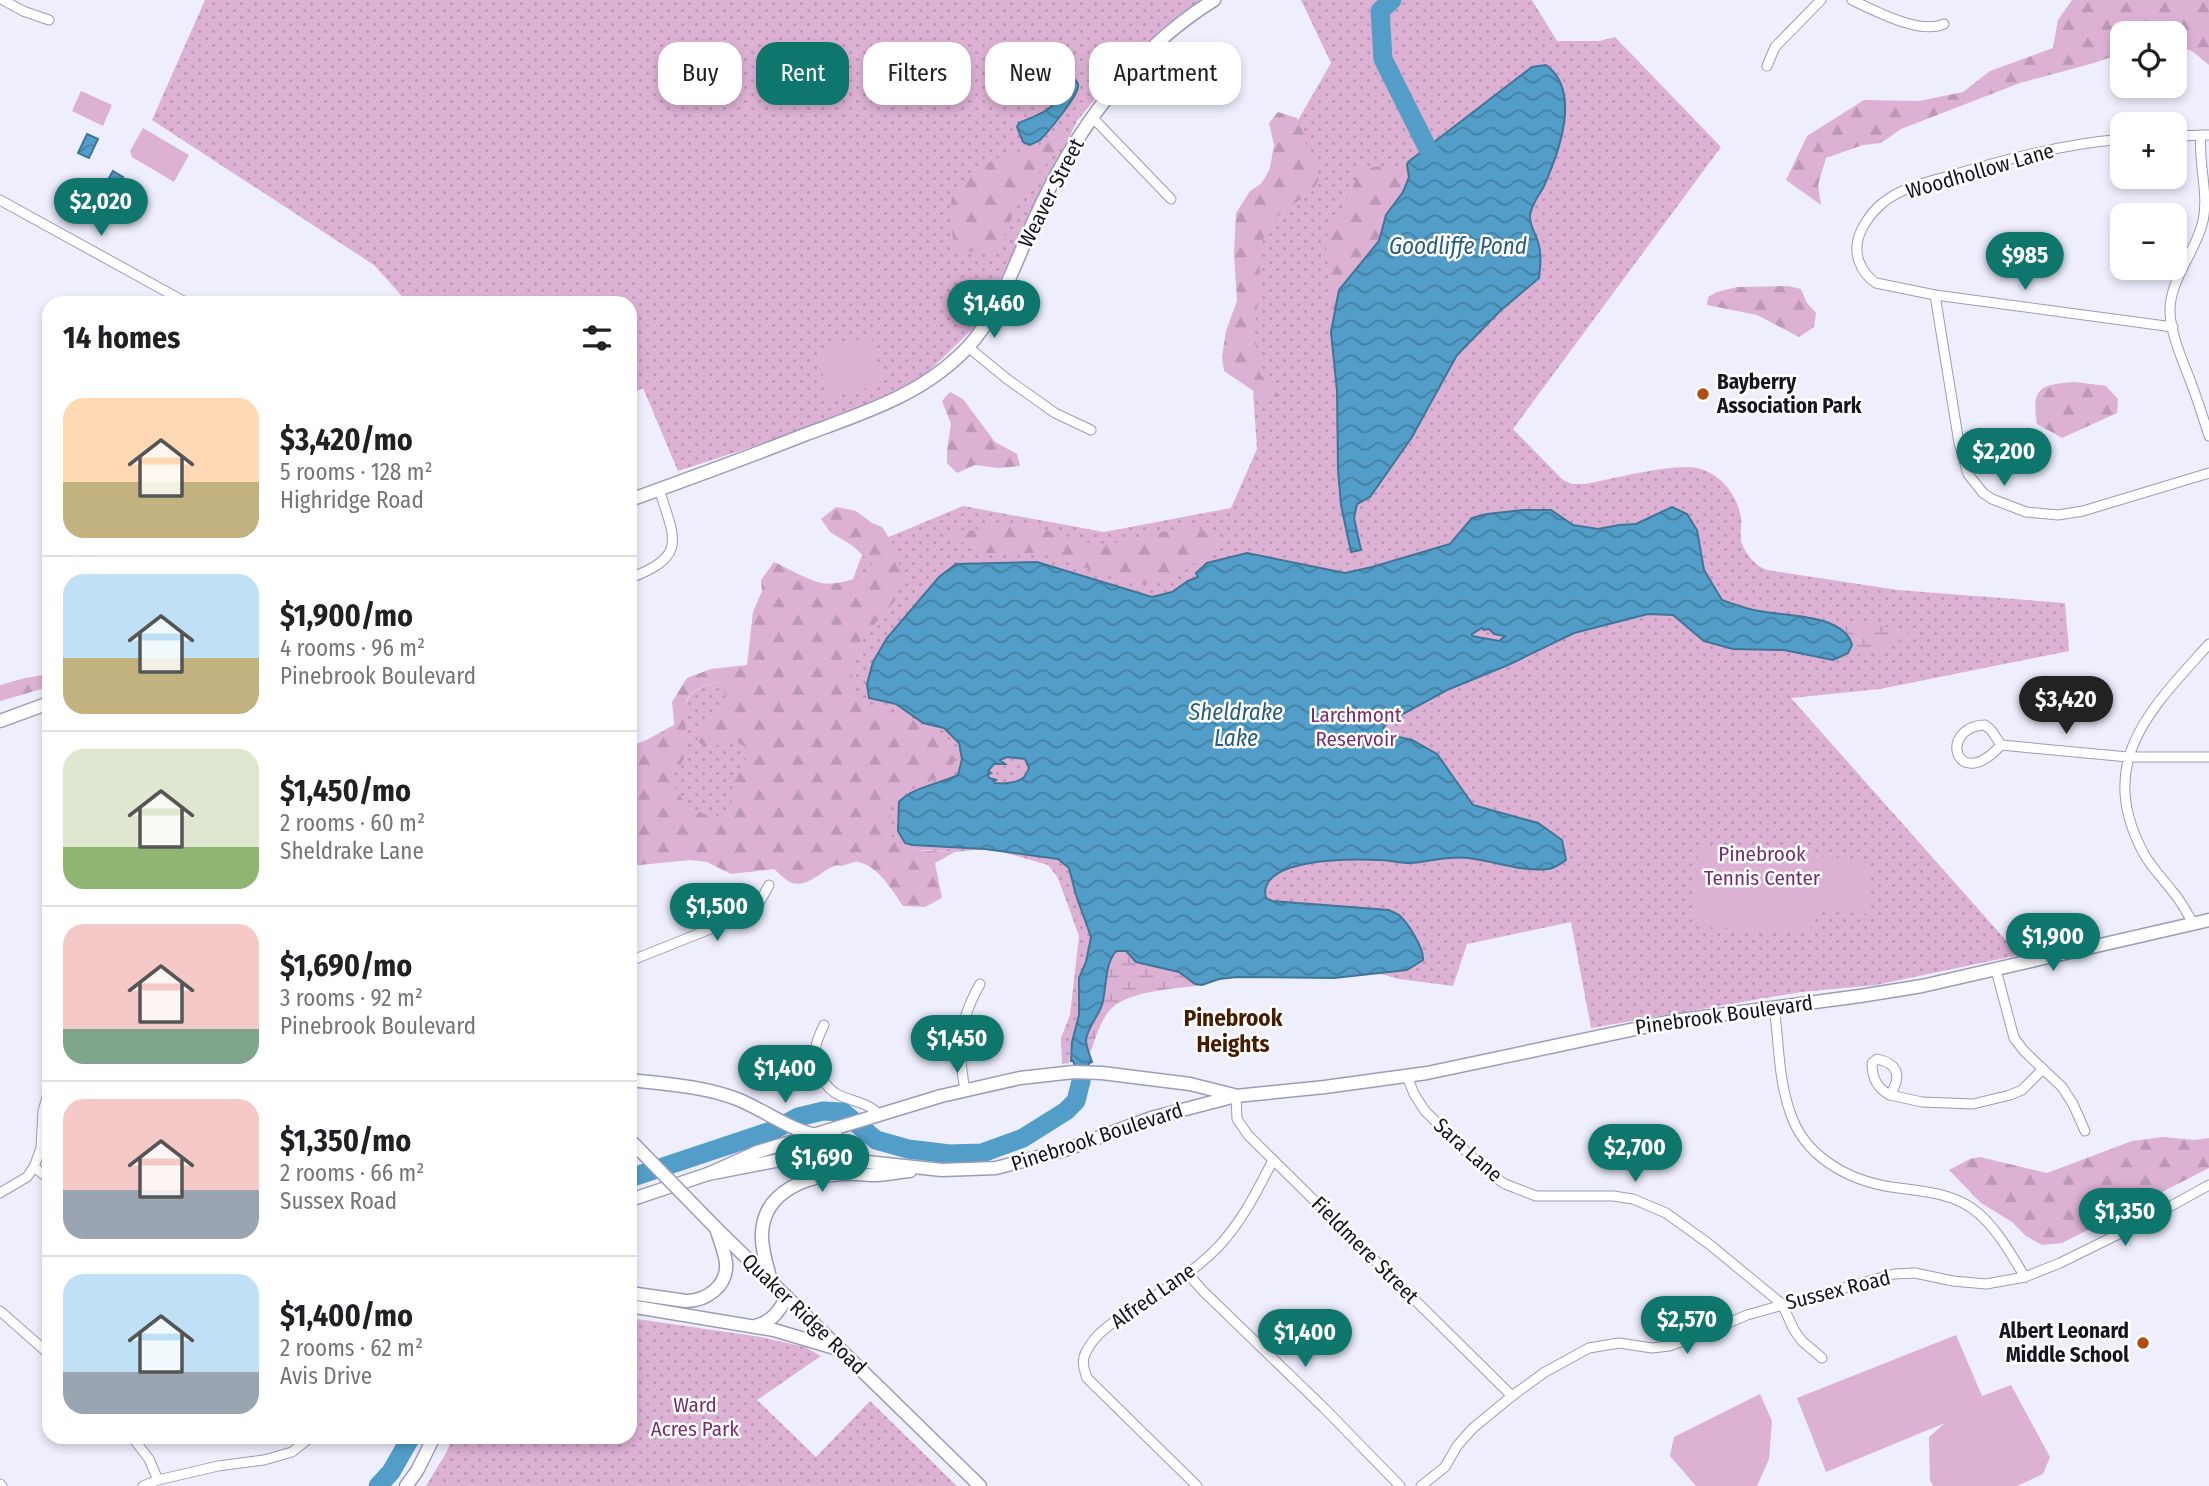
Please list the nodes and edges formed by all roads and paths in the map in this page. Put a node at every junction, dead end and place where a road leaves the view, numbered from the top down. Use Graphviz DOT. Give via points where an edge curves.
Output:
graph roads {
  1 [pos="2,0"];
  2 [pos="1214,0"];
  3 [pos="1821,0"];
  4 [pos="1852,0"];
  5 [pos="49,20"];
  6 [pos="1944,24"];
  7 [pos="1767,66"];
  8 [pos="1092,117"];
  9 [pos="2205,135"];
  10 [pos="2187,136"];
  11 [pos="2110,140"];
  12 [pos="1171,199"];
  13 [pos="0,200"];
  14 [pos="1935,295"];
  15 [pos="171,296"];
  16 [pos="2173,327"];
  17 [pos="968,347"];
  18 [pos="1091,430"];
  19 [pos="2209,436"];
  20 [pos="2209,473"];
  21 [pos="659,489"];
  22 [pos="637,497"];
  23 [pos="637,574"];
  24 [pos="2209,644"];
  25 [pos="42,706"];
  26 [pos="0,721"];
  27 [pos="2001,745"];
  28 [pos="2128,757"];
  29 [pos="2209,757"];
  30 [pos="769,885"];
  31 [pos="2209,920"];
  32 [pos="2193,923"];
  33 [pos="637,958"];
  34 [pos="1996,970"];
  35 [pos="981,984"];
  36 [pos="1774,1006"];
  37 [pos="824,1025"];
  38 [pos="2043,1069"];
  39 [pos="1407,1076"];
  40 [pos="637,1081"];
  41 [pos="965,1090"];
  42 [pos="1890,1095"];
  43 [pos="1236,1096"];
  44 [pos="880,1115"];
  45 [pos="842,1127"];
  46 [pos="42,1130"];
  47 [pos="2085,1131"];
  48 [pos="816,1135"];
  49 [pos="637,1147"];
  50 [pos="840,1158"];
  51 [pos="1273,1160"];
  52 [pos="34,1167"];
  53 [pos="928,1168"];
  54 [pos="42,1174"];
  55 [pos="708,1174"];
  56 [pos="2209,1185"];
  57 [pos="0,1193"];
  58 [pos="637,1198"];
  59 [pos="715,1227"];
  60 [pos="1187,1273"];
  61 [pos="2025,1277"];
  62 [pos="771,1281"];
  63 [pos="637,1294"];
  64 [pos="787,1297"];
  65 [pos="1782,1304"];
  66 [pos="637,1308"];
  67 [pos="0,1311"];
  68 [pos="755,1326"];
  69 [pos="42,1348"];
  70 [pos="841,1350"];
  71 [pos="1822,1358"];
  72 [pos="1512,1396"];
  73 [pos="137,1444"];
  74 [pos="302,1444"];
  75 [pos="430,1444"];
  76 [pos="158,1480"];
  77 [pos="143,1486"];
  78 [pos="407,1486"];
  79 [pos="980,1486"];
  80 [pos="1197,1486"];
  81 [pos="1400,1486"];
  82 [pos="1421,1486"];
  1 -- 5 [label="street"];
  2 -- 8 [label="street, Weaver Street" via="1150,51"];
  3 -- 7 [label="street" via="1780,40"];
  4 -- 6 [label="street" via="1920,27"];
  8 -- 12 [label="street"];
  8 -- 17 [label="street, Weaver Street" via="1045,196 989,320"];
  9 -- 10 [label="street"];
  9 -- 16 [label="street" via="2199,149 2204,219 2172,293"];
  11 -- 14 [label="street, Woodhollow Lane" via="1995,162 1883,202 1856,243 1857,257 1868,278"];
  13 -- 15 [label="street"];
  14 -- 16 [label="street"];
  14 -- 20 [label="street" via="1959,443 1968,474 1992,499 2026,512 2083,512"];
  16 -- 19 [label="street"];
  17 -- 18 [label="street" via="1055,413"];
  17 -- 21 [label="street, Weaver Street" via="931,380 890,403"];
  21 -- 22 [label="street, Weaver Street"];
  21 -- 23 [label="street" via="674,536 672,550 661,562"];
  24 -- 28 [label="street" via="2152,709"];
  25 -- 26 [label="street"];
  27 -- 27 [label="street" via="1973,764 1960,760 1957,752 1960,736 1978,726 1985,725"];
  27 -- 28 [label="street"];
  28 -- 29 [label="street"];
  28 -- 32 [label="street" via="2126,796 2135,833 2152,866"];
  30 -- 33 [label="street" via="748,914"];
  31 -- 32 [label="street, Pinebrook Boulevard"];
  32 -- 34 [label="street, Pinebrook Boulevard"];
  34 -- 36 [label="street, Pinebrook Boulevard" via="1889,991"];
  34 -- 38 [label="street" via="2014,1038"];
  35 -- 41 [label="street" via="961,1029"];
  36 -- 39 [label="street, Pinebrook Boulevard" via="1650,1025"];
  36 -- 61 [label="street" via="1790,1113 1810,1147 1839,1171 1860,1180 1952,1198 1973,1209"];
  37 -- 44 [label="street" via="815,1051 823,1080 835,1093 868,1105"];
  38 -- 42 [label="street" via="2022,1090 1973,1104 1922,1102"];
  38 -- 47 [label="street" via="2062,1087"];
  39 -- 43 [label="street, Pinebrook Boulevard"];
  39 -- 65 [label="street, Sara Lane" via="1425,1111 1505,1184 1536,1196 1613,1196 1655,1208 1709,1244"];
  40 -- 48 [label="street" via="734,1098"];
  41 -- 43 [label="street, Pinebrook Boulevard" via="1020,1078 1088,1072 1190,1084"];
  41 -- 44 [label="street, Pinebrook Boulevard"];
  43 -- 51 [label="street, Fieldmere Street" via="1240,1125"];
  43 -- 53 [label="street, Pinebrook Boulevard" via="1151,1118 1028,1161 982,1170"];
  44 -- 45 [label="street, Pinebrook Boulevard"];
  45 -- 48 [label="street, Pinebrook Boulevard"];
  45 -- 50 [label="street" via="833,1141"];
  46 -- 52 [label="street"];
  48 -- 55 [label="street, Pinebrook Boulevard" via="757,1152"];
  49 -- 59 [label="street, Quaker Ridge Road, bridge"];
  50 -- 53 [label="street, Pinebrook Boulevard"];
  50 -- 55 [label="street, Pinebrook Boulevard" via="791,1159"];
  51 -- 60 [label="street, Alfred Lane" via="1236,1225"];
  51 -- 72 [label="street, Fieldmere Street"];
  52 -- 54 [label="street"];
  52 -- 57 [label="street" via="27,1177"];
  53 -- 62 [label="street" via="833,1175 781,1193 769,1207 762,1235"];
  55 -- 58 [label="street, Pinebrook Boulevard"];
  56 -- 61 [label="street, Sussex Road" via="2107,1240"];
  59 -- 62 [label="street, Quaker Ridge Road"];
  59 -- 63 [label="street" via="726,1271 709,1295 686,1301"];
  60 -- 80 [label="street, Alfred Lane" via="1096,1337 1086,1351 1083,1369"];
  60 -- 81 [label="street"];
  61 -- 65 [label="street, Sussex Road" via="1986,1284 1895,1274"];
  62 -- 64 [label="street, Quaker Ridge Road"];
  64 -- 68 [label="street" via="775,1315"];
  64 -- 70 [label="street, Quaker Ridge Road"];
  65 -- 71 [label="street, Sara Lane" via="1802,1341"];
  65 -- 72 [label="street, Sussex Road" via="1669,1346 1619,1343 1589,1348"];
  66 -- 68 [label="street"];
  67 -- 69 [label="street"];
  68 -- 70 [label="street"];
  70 -- 79 [label="street, Quaker Ridge Road"];
  72 -- 82 [label="street, Sussex Road" via="1473,1428 1445,1467"];
  73 -- 76 [label="street"];
  74 -- 76 [label="street" via="264,1460"];
  75 -- 78 [label="street"];
  76 -- 77 [label="street"];
}
